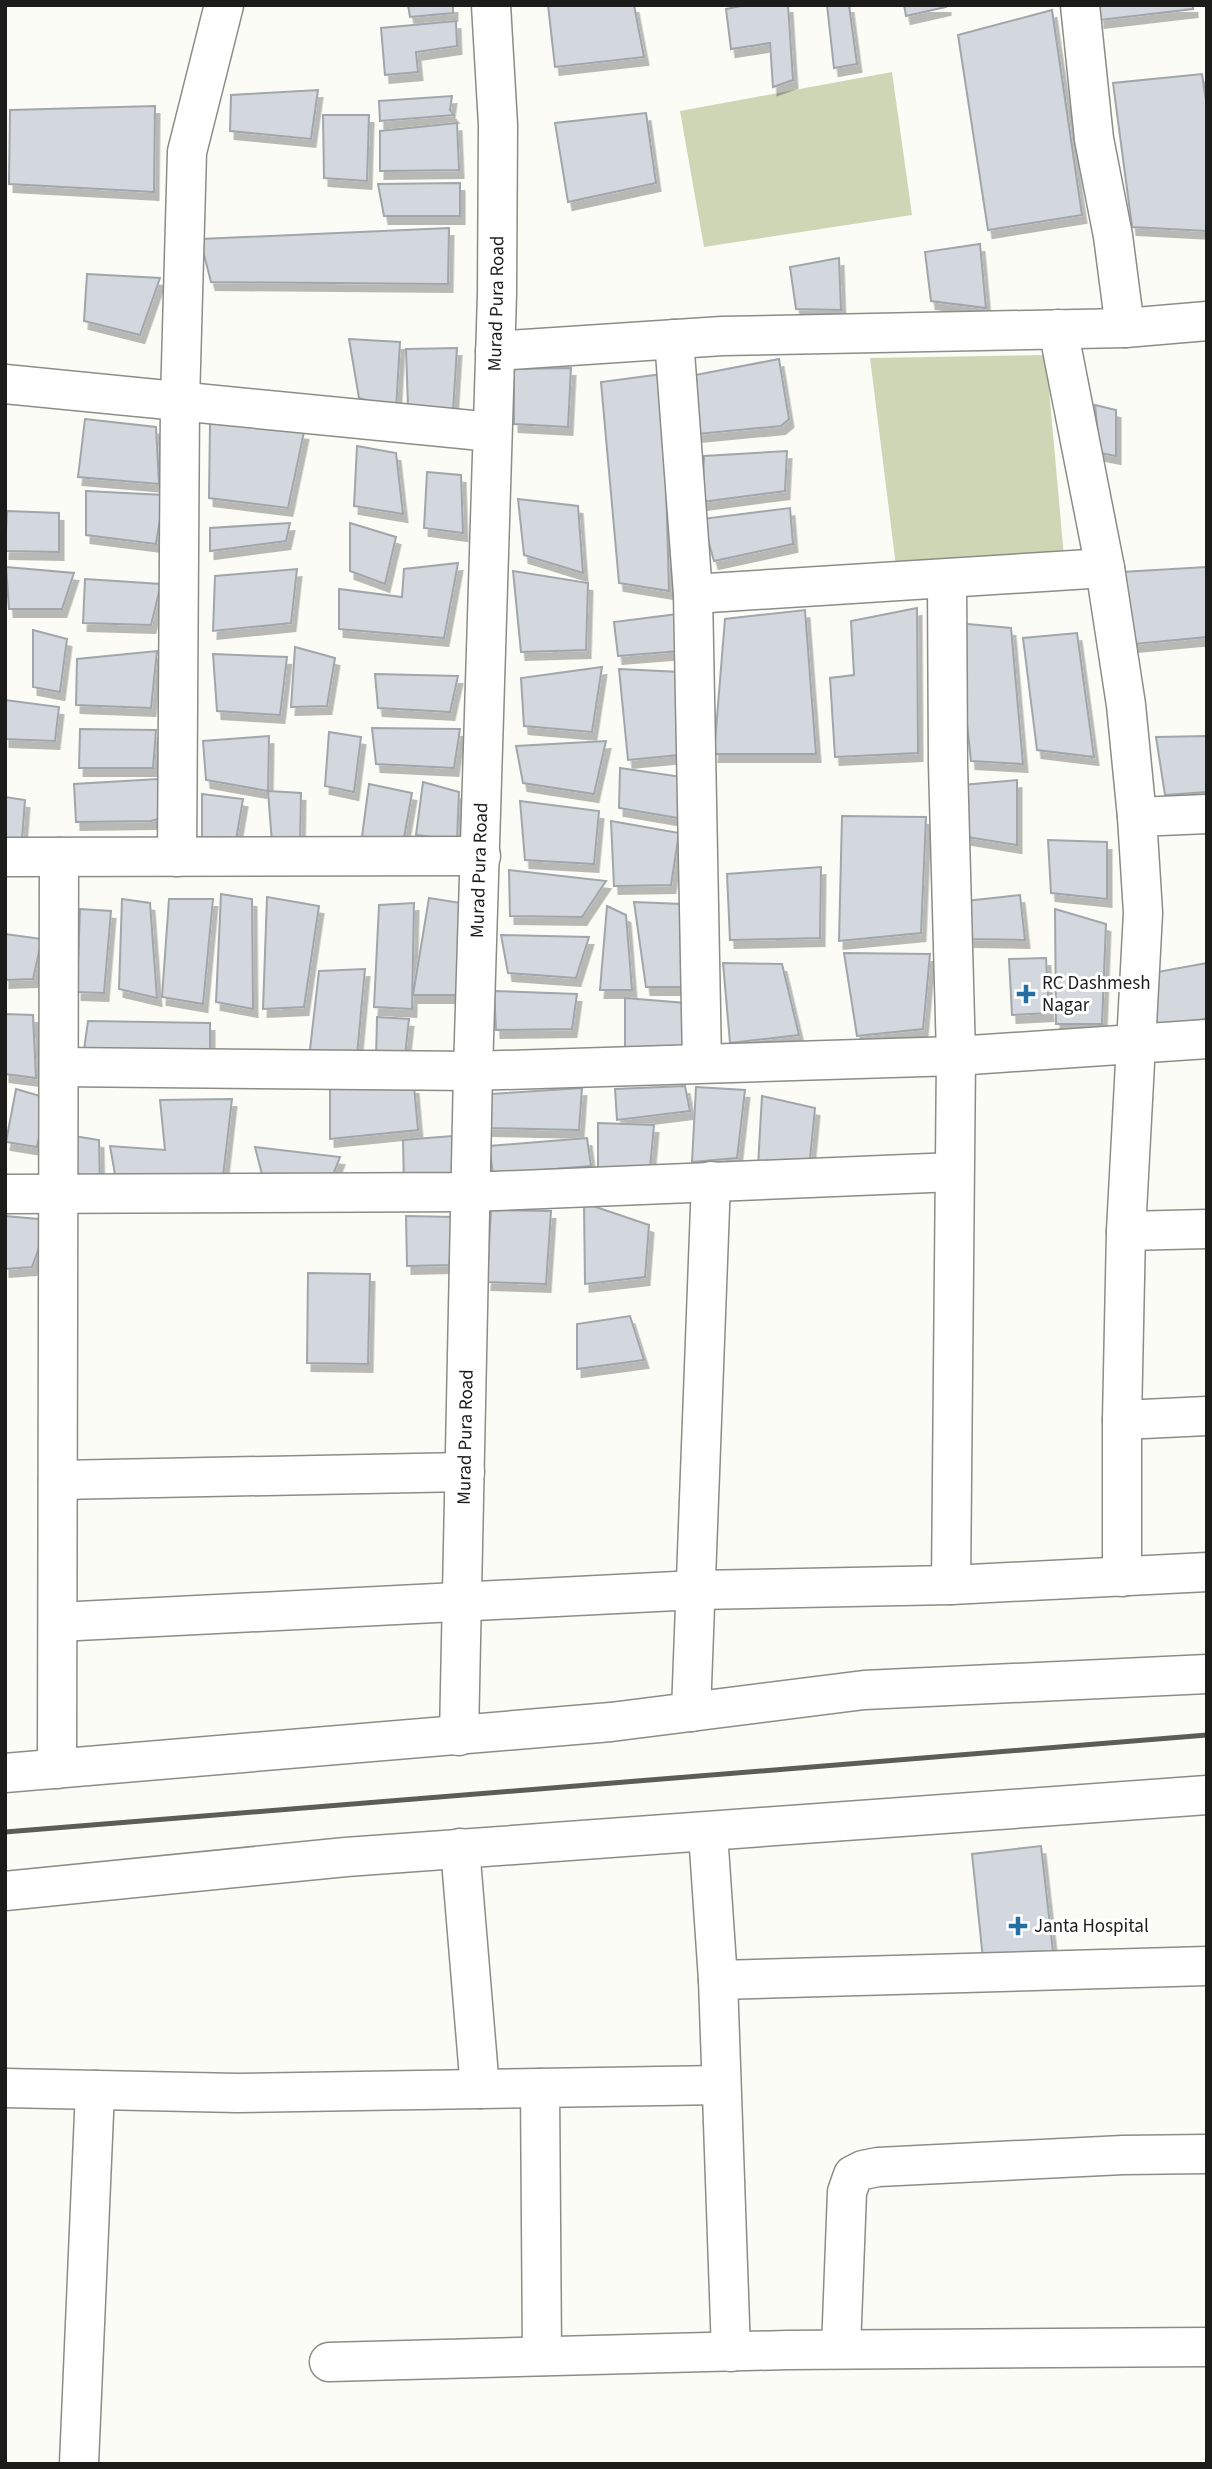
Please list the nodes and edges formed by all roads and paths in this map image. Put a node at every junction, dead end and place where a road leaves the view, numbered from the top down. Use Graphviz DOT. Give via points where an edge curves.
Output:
graph roads {
  1 [pos="224,5"];
  2 [pos="491,5"];
  3 [pos="1080,5"];
  4 [pos="1207,321"];
  5 [pos="1058,328"];
  6 [pos="1125,328"];
  7 [pos="674,339"];
  8 [pos="495,351"];
  9 [pos="5,384"];
  10 [pos="180,401"];
  11 [pos="492,432"];
  12 [pos="1105,568"];
  13 [pos="947,579"];
  14 [pos="693,594"];
  15 [pos="1207,814"];
  16 [pos="1137,817"];
  17 [pos="481,856"];
  18 [pos="59,857"];
  19 [pos="177,857"];
  20 [pos="5,858"];
  21 [pos="1207,1039"];
  22 [pos="1136,1045"];
  23 [pos="956,1056"];
  24 [pos="702,1063"];
  25 [pos="59,1067"];
  26 [pos="473,1071"];
  27 [pos="954,1172"];
  28 [pos="711,1181"];
  29 [pos="471,1192"];
  30 [pos="5,1194"];
  31 [pos="58,1195"];
  32 [pos="1207,1229"];
  33 [pos="1126,1231"];
  34 [pos="1207,1416"];
  35 [pos="1122,1420"];
  36 [pos="465,1472"];
  37 [pos="58,1480"];
  38 [pos="1207,1572"];
  39 [pos="1122,1577"];
  40 [pos="951,1585"];
  41 [pos="696,1590"];
  42 [pos="462,1604"];
  43 [pos="58,1622"];
  44 [pos="1207,1674"];
  45 [pos="691,1712"];
  46 [pos="459,1735"];
  47 [pos="57,1769"];
  48 [pos="5,1773"];
  49 [pos="1207,1795"];
  50 [pos="708,1833"];
  51 [pos="460,1848"];
  52 [pos="5,1891"];
  53 [pos="1207,1966"];
  54 [pos="718,1980"];
  55 [pos="721,2085"];
  56 [pos="5,2088"];
  57 [pos="540,2088"];
  58 [pos="480,2089"];
  59 [pos="95,2090"];
  60 [pos="1207,2154"];
  61 [pos="1207,2347"];
  62 [pos="841,2349"];
  63 [pos="731,2352"];
  64 [pos="542,2356"];
  65 [pos="329,2362"];
  66 [pos="79,2464"];
  1 -- 10 [label="street" via="187,152"];
  2 -- 8 [label="street, Murad Pura Road" via="498,125"];
  3 -- 6 [label="street" via="1094,139"];
  4 -- 6 [label="street"];
  5 -- 6 [label="street"];
  5 -- 7 [label="street"];
  5 -- 12 [label="street"];
  7 -- 8 [label="street"];
  7 -- 14 [label="street"];
  8 -- 11 [label="street, Murad Pura Road"];
  9 -- 10 [label="street"];
  10 -- 11 [label="street"];
  10 -- 19 [label="street"];
  11 -- 17 [label="street, Murad Pura Road"];
  12 -- 13 [label="street"];
  12 -- 16 [label="street"];
  13 -- 14 [label="street"];
  13 -- 23 [label="street"];
  14 -- 24 [label="street"];
  15 -- 16 [label="street"];
  16 -- 22 [label="street" via="1143,913"];
  17 -- 19 [label="street"];
  17 -- 26 [label="street, Murad Pura Road"];
  18 -- 19 [label="street"];
  18 -- 20 [label="street"];
  18 -- 25 [label="street"];
  21 -- 22 [label="street"];
  22 -- 23 [label="street"];
  22 -- 33 [label="street"];
  23 -- 24 [label="street"];
  23 -- 27 [label="street"];
  24 -- 26 [label="street"];
  25 -- 26 [label="street"];
  25 -- 31 [label="street"];
  26 -- 29 [label="street, Murad Pura Road"];
  27 -- 28 [label="street"];
  27 -- 40 [label="street"];
  28 -- 29 [label="street"];
  28 -- 41 [label="street"];
  29 -- 31 [label="street"];
  29 -- 36 [label="street, Murad Pura Road"];
  30 -- 31 [label="street"];
  31 -- 37 [label="street"];
  32 -- 33 [label="street"];
  33 -- 35 [label="street"];
  34 -- 35 [label="street"];
  35 -- 39 [label="street"];
  36 -- 37 [label="street"];
  36 -- 42 [label="street, Murad Pura Road"];
  37 -- 43 [label="street"];
  38 -- 39 [label="street"];
  39 -- 40 [label="street"];
  40 -- 41 [label="street"];
  41 -- 42 [label="street"];
  41 -- 45 [label="street"];
  42 -- 43 [label="street"];
  42 -- 46 [label="street, Murad Pura Road"];
  43 -- 47 [label="street"];
  44 -- 45 [label="street" via="864,1690"];
  45 -- 46 [label="street"];
  46 -- 47 [label="street"];
  47 -- 48 [label="street"];
  49 -- 50 [label="street"];
  50 -- 51 [label="street"];
  50 -- 54 [label="street"];
  51 -- 52 [label="street"];
  51 -- 58 [label="street"];
  53 -- 54 [label="street"];
  54 -- 55 [label="street"];
  55 -- 57 [label="street"];
  55 -- 63 [label="street"];
  56 -- 59 [label="street"];
  57 -- 58 [label="street"];
  57 -- 64 [label="street"];
  58 -- 59 [label="street"];
  59 -- 66 [label="street"];
  60 -- 62 [label="street" via="863,2169 853,2175 847,2192"];
  61 -- 62 [label="street"];
  62 -- 63 [label="street"];
  63 -- 64 [label="street"];
  64 -- 65 [label="street"];
}
